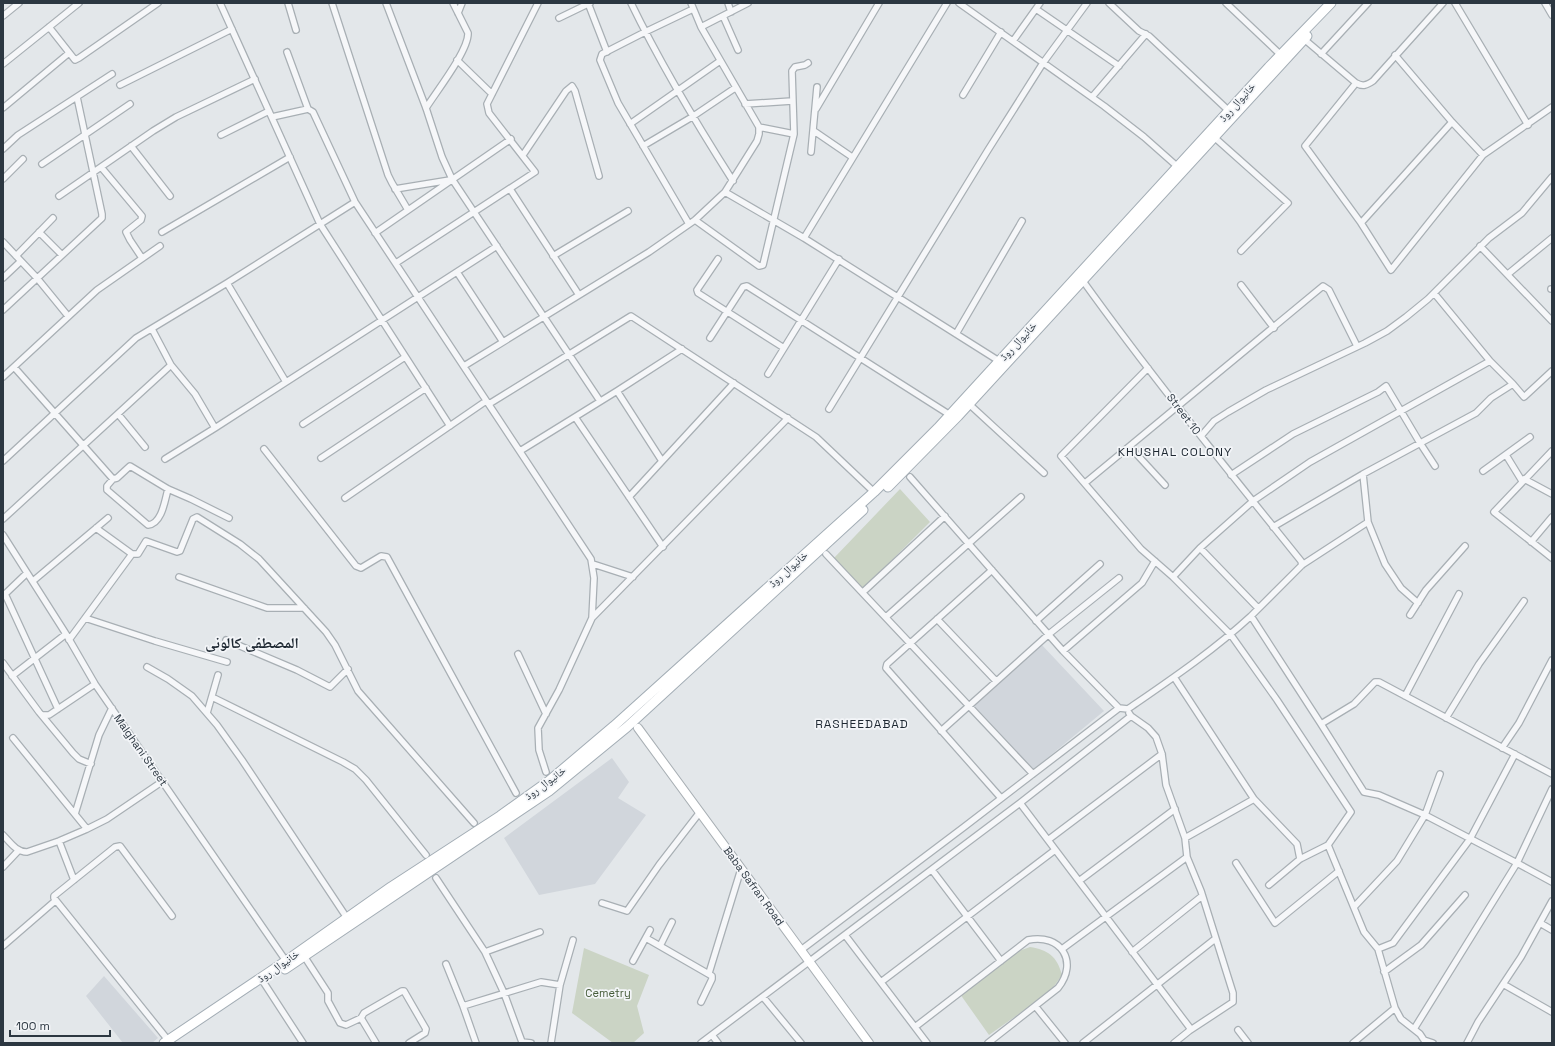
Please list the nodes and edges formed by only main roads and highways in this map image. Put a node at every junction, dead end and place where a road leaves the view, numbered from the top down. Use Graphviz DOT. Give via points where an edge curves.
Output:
graph roads {
  1 [pos="1331,3"];
  2 [pos="1338,3"];
  3 [pos="1283,58"];
  4 [pos="1180,169"];
  5 [pos="638,728"];
  6 [pos="169,1042"];
  7 [pos="869,1043"];
  1 -- 3 [label="main road, خانیوال روڈ"];
  2 -- 3 [label="main road, خانیوال روڈ"];
  3 -- 4 [label="main road, خانیوال روڈ" via="1214,137"];
  3 -- 4 [label="main road, خانیوال روڈ" via="1228,111"];
  4 -- 6 [label="main road, خانیوال روڈ" via="950,415 874,492 555,777 391,887"];
  4 -- 6 [label="main road, خانیوال روڈ" via="1083,281 890,485 627,727 549,791 264,983"];
  5 -- 7 [label="main road, Baba Safran Road"];
}
